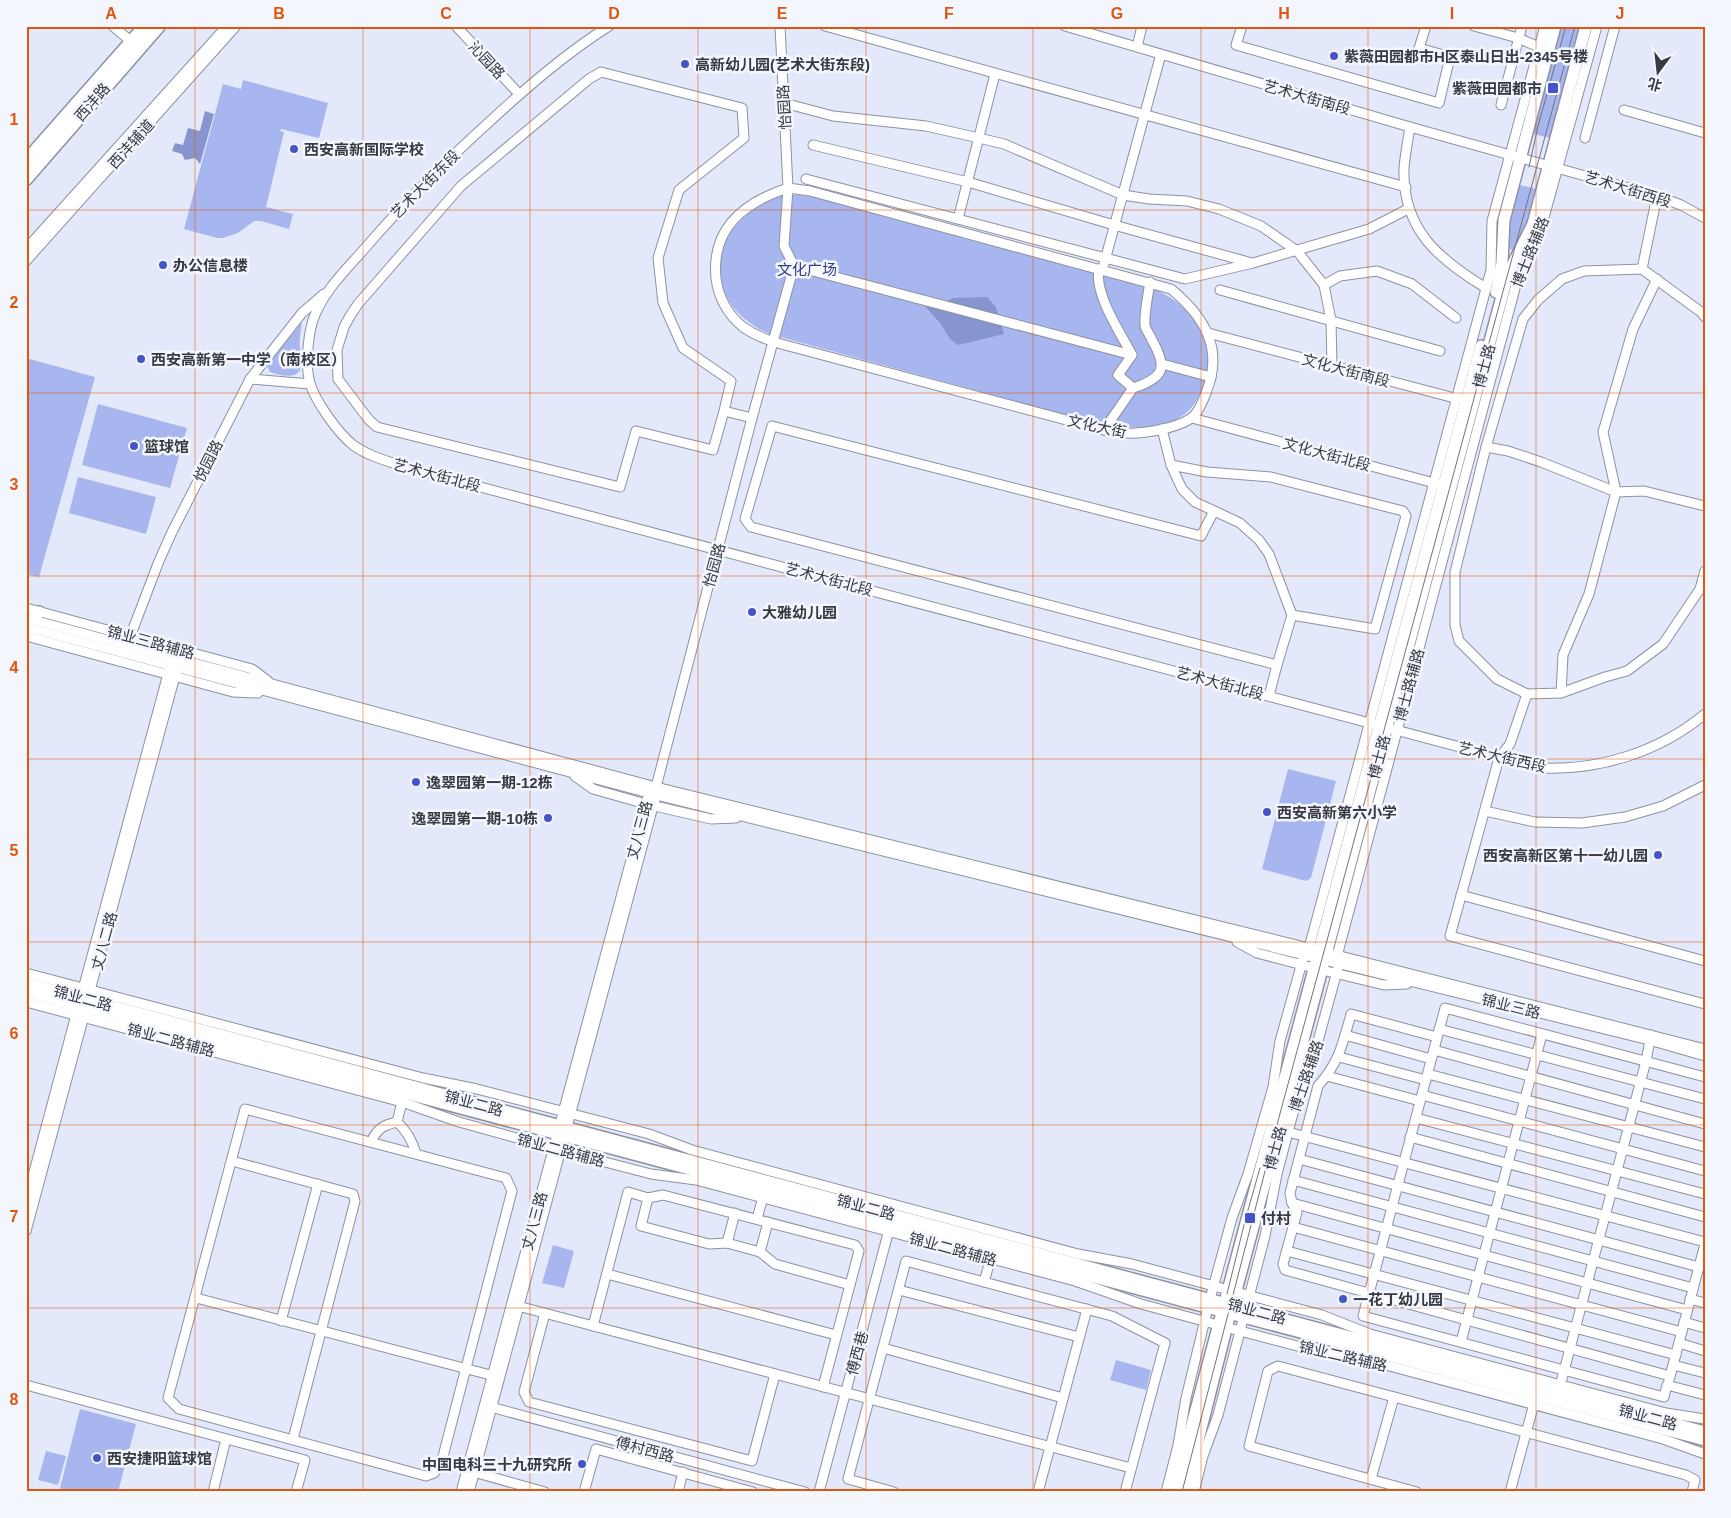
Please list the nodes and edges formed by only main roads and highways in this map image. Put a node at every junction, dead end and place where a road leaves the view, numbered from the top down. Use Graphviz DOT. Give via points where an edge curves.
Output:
graph roads {
  1 [pos="144,26"];
  2 [pos="159,26"];
  3 [pos="1555,26"];
  4 [pos="1586,26"];
  5 [pos="135,45"];
  6 [pos="26,161"];
  7 [pos="26,179"];
  8 [pos="1470,402"];
  9 [pos="26,983"];
  10 [pos="26,992"];
  11 [pos="83,1003"];
  12 [pos="1227,1308"];
  13 [pos="1223,1326"];
  14 [pos="1536,1396"];
  15 [pos="1705,1432"];
  16 [pos="1705,1440"];
  17 [pos="1174,1492"];
  18 [pos="1185,1492"];
  1 -- 5 [label="highway, 西沣路"];
  2 -- 5 [label="highway, 西沣路"];
  3 -- 8 [label="main road, 博士路" via="1515,156 1504,220 1502,263"];
  4 -- 8 [label="main road, 博士路" via="1554,167 1533,224 1511,268"];
  5 -- 6 [label="highway, 西沣路"];
  5 -- 7 [label="highway, 西沣路"];
  8 -- 12 [label="main road, 博士路" via="1323,960"];
  9 -- 11 [label="main road, 锦业二路"];
  10 -- 11 [label="main road, 锦业二路"];
  11 -- 12 [label="main road, 锦业二路" via="404,1093 562,1130 891,1223"];
  12 -- 13 [label="main road, 博士路"];
  12 -- 14 [label="main road, 锦业二路"];
  13 -- 17 [label="main road, 博士路"];
  13 -- 18 [label="main road, 博士路"];
  14 -- 15 [label="main road, 锦业二路" via="1559,1388"];
  14 -- 16 [label="main road, 锦业二路"];
}
